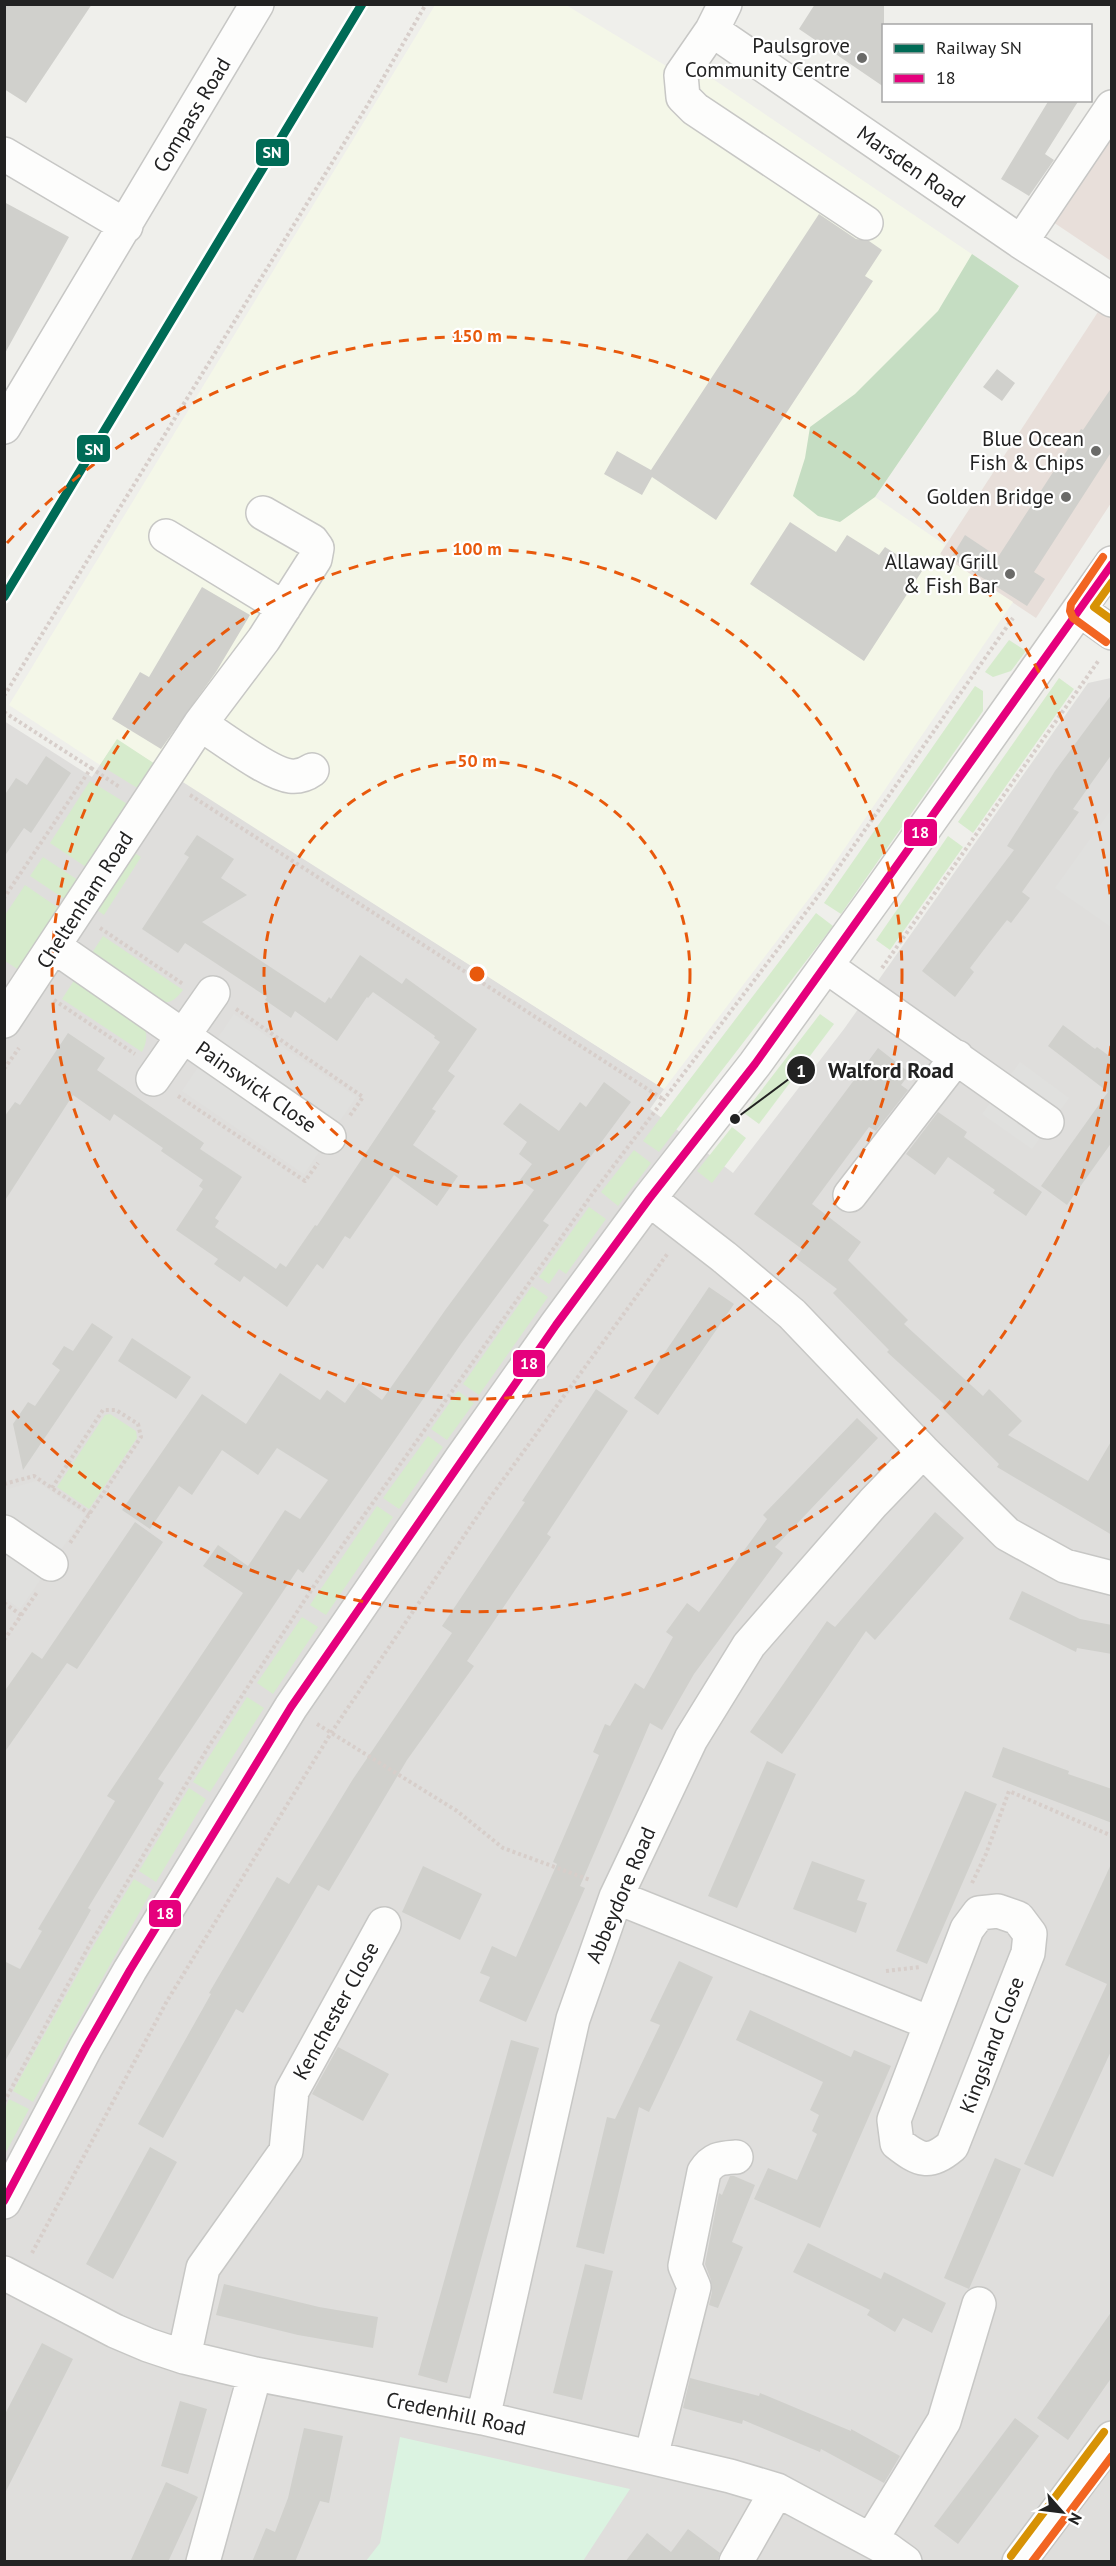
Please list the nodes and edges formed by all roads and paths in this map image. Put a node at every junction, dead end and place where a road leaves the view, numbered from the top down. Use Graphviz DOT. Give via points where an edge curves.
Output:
graph roads {
  1 [pos="257,4"];
  2 [pos="426,4"];
  3 [pos="722,13"];
  4 [pos="1112,107"];
  5 [pos="4,154"];
  6 [pos="866,223"];
  7 [pos="126,226"];
  8 [pos="1021,242"];
  9 [pos="1112,300"];
  10 [pos="4,427"];
  11 [pos="263,513"];
  12 [pos="166,536"];
  13 [pos="1112,563"];
  14 [pos="284,608"];
  15 [pos="1080,610"];
  16 [pos="1013,618"];
  17 [pos="1108,642"];
  18 [pos="4,696"];
  19 [pos="4,712"];
  20 [pos="200,724"];
  21 [pos="312,770"];
  22 [pos="164,778"];
  23 [pos="4,898"];
  24 [pos="55,947"];
  25 [pos="826,966"];
  26 [pos="213,993"];
  27 [pos="864,993"];
  28 [pos="4,1021"];
  29 [pos="183,1036"];
  30 [pos="957,1057"];
  31 [pos="153,1080"];
  32 [pos="663,1100"];
  33 [pos="1047,1122"];
  34 [pos="329,1137"];
  35 [pos="850,1195"];
  36 [pos="649,1199"];
  37 [pos="686,1228"];
  38 [pos="922,1451"];
  39 [pos="4,1484"];
  40 [pos="52,1488"];
  41 [pos="90,1514"];
  42 [pos="4,1532"];
  43 [pos="53,1566"];
  44 [pos="1112,1578"];
  45 [pos="4,1603"];
  46 [pos="21,1615"];
  47 [pos="4,1640"];
  48 [pos="291,1707"];
  49 [pos="332,1732"];
  50 [pos="1112,1836"];
  51 [pos="972,1884"];
  52 [pos="618,1894"];
  53 [pos="384,1924"];
  54 [pos="921,1967"];
  55 [pos="885,1971"];
  56 [pos="930,2023"];
  57 [pos="4,2102"];
  58 [pos="736,2157"];
  59 [pos="4,2202"];
  60 [pos="11,2276"];
  61 [pos="979,2304"];
  62 [pos="184,2357"];
  63 [pos="255,2374"];
  64 [pos="483,2418"];
  65 [pos="1112,2438"];
  66 [pos="651,2457"];
  67 [pos="777,2490"];
  68 [pos="871,2541"];
  69 [pos="203,2562"];
  70 [pos="736,2562"];
  71 [pos="905,2562"];
  72 [pos="1019,2562"];
  1 -- 7 [label="street, Compass Road"];
  2 -- 18 [label="path"];
  3 -- 6 [label="street" via="681,75 683,97 695,109"];
  3 -- 8 [label="street, Marsden Road"];
  4 -- 8 [label="street"];
  5 -- 7 [label="street"];
  7 -- 10 [label="street, Compass Road"];
  8 -- 9 [label="street, Marsden Road"];
  11 -- 14 [label="street, Cheltenham Road" via="312,541 317,548 315,559"];
  12 -- 14 [label="street"];
  13 -- 15 [label="street"];
  14 -- 20 [label="street, Cheltenham Road"];
  15 -- 17 [label="street"];
  15 -- 25 [label="street"];
  16 -- 32 [label="path" via="825,887"];
  17 -- 27 [label="path"];
  19 -- 23 [label="path" via="91,768"];
  20 -- 21 [label="street" via="288,776 305,775"];
  20 -- 22 [label="street, Cheltenham Road"];
  22 -- 24 [label="street, Cheltenham Road"];
  22 -- 32 [label="path"];
  24 -- 28 [label="street, Cheltenham Road"];
  24 -- 29 [label="street, Painswick Close"];
  25 -- 27 [label="street"];
  25 -- 36 [label="street"];
  26 -- 29 [label="street, Painswick Close"];
  27 -- 30 [label="street"];
  29 -- 31 [label="street, Painswick Close"];
  29 -- 34 [label="street, Painswick Close"];
  30 -- 33 [label="street"];
  30 -- 35 [label="street"];
  32 -- 57 [label="path" via="318,1580 228,1717 90,1944"];
  36 -- 37 [label="street"];
  36 -- 48 [label="street" via="460,1459"];
  37 -- 38 [label="street" via="792,1314"];
  37 -- 49 [label="path" via="489,1499"];
  38 -- 44 [label="street" via="1007,1534 1065,1566"];
  38 -- 52 [label="street, Abbeydore Road" via="749,1645 691,1739"];
  39 -- 40 [label="path" via="34,1476"];
  40 -- 41 [label="path"];
  40 -- 41 [label="path" via="103,1410 116,1410 138,1424 141,1437"];
  41 -- 43 [label="path"];
  42 -- 43 [label="street"];
  43 -- 46 [label="path"];
  45 -- 46 [label="path"];
  46 -- 47 [label="path"];
  48 -- 49 [label="path"];
  48 -- 59 [label="street" via="130,1970"];
  49 -- 52 [label="path" via="458,1811 503,1848"];
  49 -- 60 [label="path" via="167,2001"];
  50 -- 51 [label="path" via="1009,1791"];
  52 -- 56 [label="street"];
  52 -- 64 [label="street, Abbeydore Road" via="573,2019"];
  53 -- 62 [label="street, Kenchester Close" via="292,2091 286,2151 203,2268"];
  54 -- 55 [label="path"];
  56 -- 56 [label="street, Kingsland Close" via="967,1929 979,1913 998,1911 1018,1918 1030,1934 1028,1953 952,2146 938,2158 923,2158 897,2143 894,2120"];
  58 -- 66 [label="street" via="718,2158 704,2172 685,2266 694,2288"];
  60 -- 62 [label="street, Credenhill Road" via="126,2336"];
  61 -- 68 [label="street" via="944,2421"];
  62 -- 63 [label="street, Credenhill Road"];
  63 -- 64 [label="street, Credenhill Road"];
  63 -- 69 [label="street"];
  64 -- 66 [label="street, Credenhill Road"];
  65 -- 72 [label="street"];
  66 -- 67 [label="street, Credenhill Road"];
  67 -- 68 [label="street, Credenhill Road"];
  67 -- 70 [label="street"];
  68 -- 71 [label="street, Credenhill Road"];
}
